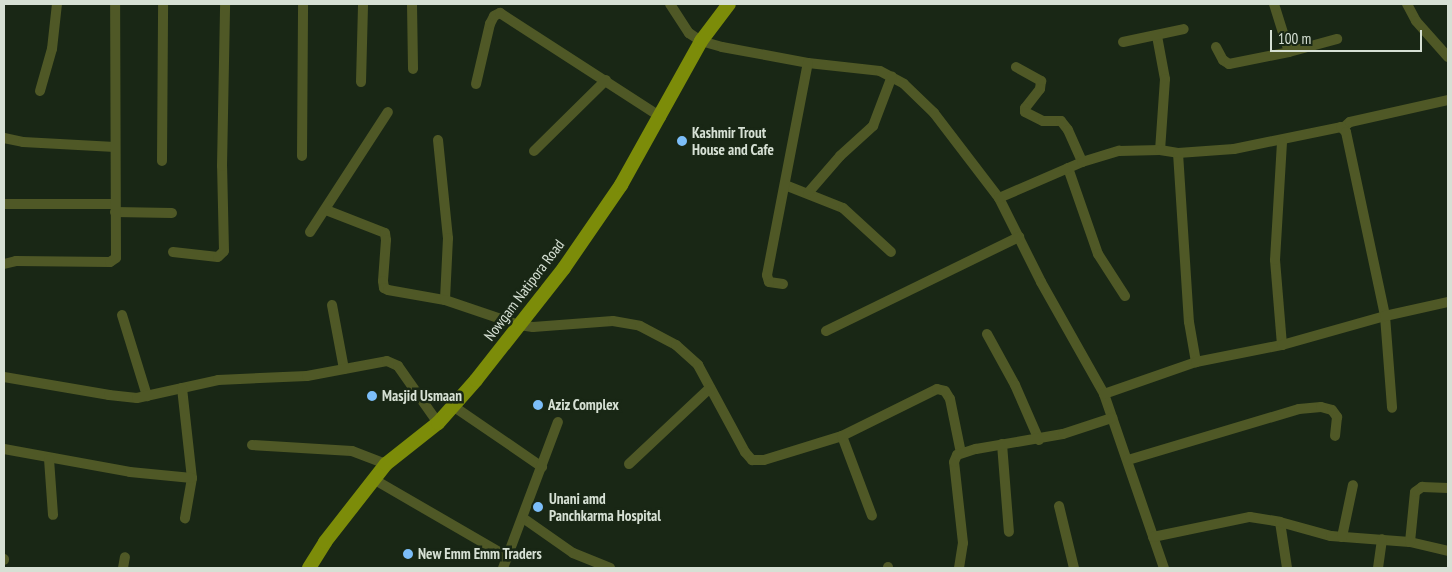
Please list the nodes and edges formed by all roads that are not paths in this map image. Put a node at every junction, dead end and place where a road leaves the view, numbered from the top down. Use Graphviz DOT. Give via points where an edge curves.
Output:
graph roads {
  1 [pos="57,4"];
  2 [pos="115,4"];
  3 [pos="164,4"];
  4 [pos="225,4"];
  5 [pos="303,4"];
  6 [pos="362,4"];
  7 [pos="412,4"];
  8 [pos="670,4"];
  9 [pos="729,4"];
  10 [pos="1274,4"];
  11 [pos="1407,4"];
  12 [pos="1184,30"];
  13 [pos="1157,36"];
  14 [pos="1337,39"];
  15 [pos="701,41"];
  16 [pos="1123,42"];
  17 [pos="1216,47"];
  18 [pos="1289,52"];
  19 [pos="1448,57"];
  20 [pos="808,63"];
  21 [pos="1016,67"];
  22 [pos="413,69"];
  23 [pos="892,76"];
  24 [pos="606,80"];
  25 [pos="361,82"];
  26 [pos="476,84"];
  27 [pos="40,91"];
  28 [pos="1448,100"];
  29 [pos="388,112"];
  30 [pos="661,117"];
  31 [pos="1343,128"];
  32 [pos="4,138"];
  33 [pos="438,140"];
  34 [pos="1282,141"];
  35 [pos="115,147"];
  36 [pos="1160,150"];
  37 [pos="534,151"];
  38 [pos="1178,153"];
  39 [pos="302,156"];
  40 [pos="162,161"];
  41 [pos="1082,162"];
  42 [pos="1068,168"];
  43 [pos="785,186"];
  44 [pos="808,193"];
  45 [pos="999,198"];
  46 [pos="4,204"];
  47 [pos="115,208"];
  48 [pos="326,210"];
  49 [pos="172,213"];
  50 [pos="310,232"];
  51 [pos="1019,237"];
  52 [pos="173,252"];
  53 [pos="891,252"];
  54 [pos="4,264"];
  55 [pos="783,284"];
  56 [pos="1125,296"];
  57 [pos="446,300"];
  58 [pos="1448,302"];
  59 [pos="332,305"];
  60 [pos="122,315"];
  61 [pos="1385,316"];
  62 [pos="519,325"];
  63 [pos="826,331"];
  64 [pos="987,334"];
  65 [pos="1282,345"];
  66 [pos="1196,362"];
  67 [pos="344,370"];
  68 [pos="4,377"];
  69 [pos="182,388"];
  70 [pos="710,388"];
  71 [pos="1104,394"];
  72 [pos="147,396"];
  73 [pos="453,406"];
  74 [pos="1392,408"];
  75 [pos="1112,418"];
  76 [pos="558,422"];
  77 [pos="438,423"];
  78 [pos="842,436"];
  79 [pos="1335,436"];
  80 [pos="1039,440"];
  81 [pos="1002,444"];
  82 [pos="252,445"];
  83 [pos="4,449"];
  84 [pos="961,453"];
  85 [pos="48,459"];
  86 [pos="1128,460"];
  87 [pos="386,464"];
  88 [pos="629,464"];
  89 [pos="542,467"];
  90 [pos="192,478"];
  91 [pos="375,480"];
  92 [pos="1353,485"];
  93 [pos="1448,488"];
  94 [pos="1059,506"];
  95 [pos="54,515"];
  96 [pos="872,516"];
  97 [pos="185,518"];
  98 [pos="523,518"];
  99 [pos="1280,522"];
  100 [pos="1009,532"];
  101 [pos="1152,537"];
  102 [pos="1342,537"];
  103 [pos="1382,538"];
  104 [pos="1410,542"];
  105 [pos="1448,551"];
  106 [pos="125,557"];
  107 [pos="508,557"];
  108 [pos="123,568"];
  109 [pos="308,568"];
  110 [pos="503,568"];
  111 [pos="610,568"];
  112 [pos="959,568"];
  113 [pos="1074,568"];
  114 [pos="1164,568"];
  115 [pos="1286,568"];
  116 [pos="1378,568"];
  1 -- 27 [label="street" via="52,48"];
  2 -- 35 [label="street"];
  3 -- 40 [label="street"];
  4 -- 52 [label="street" via="224,251 218,257"];
  5 -- 39 [label="street"];
  6 -- 25 [label="street"];
  7 -- 22 [label="street"];
  8 -- 15 [label="street" via="689,33"];
  9 -- 15 [label="main road, Nowgam Natipora Road"];
  10 -- 18 [label="street"];
  11 -- 19 [label="street" via="1416,21"];
  12 -- 13 [label="street"];
  13 -- 16 [label="street"];
  13 -- 36 [label="street" via="1165,79"];
  14 -- 18 [label="street"];
  15 -- 20 [label="street"];
  15 -- 30 [label="main road, Nowgam Natipora Road"];
  17 -- 18 [label="street" via="1229,64"];
  20 -- 23 [label="street" via="868,69"];
  20 -- 43 [label="street"];
  21 -- 41 [label="street" via="1041,81 1040,89 1024,112 1043,121 1061,121"];
  23 -- 44 [label="street" via="873,126 840,156"];
  23 -- 45 [label="street" via="934,113"];
  24 -- 26 [label="street" via="500,13 490,24"];
  24 -- 30 [label="street"];
  24 -- 37 [label="street"];
  28 -- 31 [label="street" via="1350,122"];
  29 -- 48 [label="street"];
  30 -- 62 [label="main road, Nowgam Natipora Road" via="621,185 564,268"];
  31 -- 34 [label="street"];
  31 -- 61 [label="street"];
  32 -- 35 [label="street"];
  33 -- 57 [label="street" via="448,238"];
  34 -- 38 [label="street"];
  34 -- 65 [label="street" via="1275,260"];
  35 -- 47 [label="street"];
  36 -- 38 [label="street"];
  36 -- 41 [label="street" via="1119,151"];
  38 -- 66 [label="street" via="1189,322"];
  41 -- 42 [label="street"];
  42 -- 45 [label="street"];
  42 -- 56 [label="street" via="1098,254"];
  43 -- 44 [label="street"];
  43 -- 55 [label="street" via="767,278 769,282"];
  44 -- 53 [label="street" via="843,208"];
  45 -- 51 [label="street"];
  46 -- 47 [label="street"];
  47 -- 49 [label="street"];
  47 -- 54 [label="street" via="117,253 114,260"];
  48 -- 50 [label="street"];
  48 -- 57 [label="street" via="385,233 383,281 386,289"];
  51 -- 63 [label="street"];
  51 -- 71 [label="street"];
  57 -- 62 [label="street"];
  58 -- 61 [label="street"];
  59 -- 67 [label="street"];
  60 -- 72 [label="street"];
  61 -- 65 [label="street"];
  61 -- 74 [label="street"];
  62 -- 70 [label="street" via="613,321 640,326 691,358 703,372"];
  62 -- 73 [label="main road, Nowgam Natipora Road"];
  64 -- 80 [label="street" via="1015,385"];
  65 -- 66 [label="street"];
  66 -- 71 [label="street"];
  67 -- 69 [label="street" via="307,376 218,380"];
  67 -- 77 [label="street" via="387,361 396,364"];
  68 -- 72 [label="street" via="129,398"];
  69 -- 72 [label="street"];
  69 -- 90 [label="street"];
  70 -- 78 [label="street" via="752,460 764,460"];
  70 -- 88 [label="street"];
  71 -- 75 [label="street"];
  73 -- 77 [label="main road, Nowgam Natipora Road"];
  73 -- 89 [label="street"];
  75 -- 80 [label="street"];
  75 -- 86 [label="street"];
  76 -- 89 [label="street"];
  77 -- 87 [label="main road, Nowgam Natipora Road"];
  78 -- 84 [label="street" via="942,390 950,399"];
  78 -- 96 [label="street"];
  79 -- 86 [label="street" via="1337,417 1332,410 1321,407 1299,409"];
  80 -- 81 [label="street"];
  81 -- 84 [label="street"];
  81 -- 100 [label="street"];
  82 -- 87 [label="street" via="352,452"];
  83 -- 85 [label="street"];
  84 -- 112 [label="street" via="957,454 954,462 963,543"];
  85 -- 90 [label="street"];
  85 -- 95 [label="street"];
  86 -- 101 [label="street"];
  87 -- 91 [label="main road, Nowgam Natipora Road"];
  89 -- 98 [label="street"];
  90 -- 97 [label="street"];
  91 -- 107 [label="street"];
  91 -- 109 [label="main road, Nowgam Natipora Road"];
  92 -- 102 [label="street"];
  93 -- 104 [label="street" via="1422,488 1415,492"];
  94 -- 113 [label="street"];
  98 -- 107 [label="street"];
  98 -- 111 [label="street" via="573,554"];
  99 -- 101 [label="street" via="1235,518"];
  99 -- 102 [label="street"];
  99 -- 115 [label="street"];
  101 -- 114 [label="street"];
  102 -- 103 [label="street"];
  103 -- 104 [label="street"];
  103 -- 116 [label="street"];
  104 -- 105 [label="street"];
  106 -- 108 [label="street"];
  107 -- 110 [label="street"];
}
